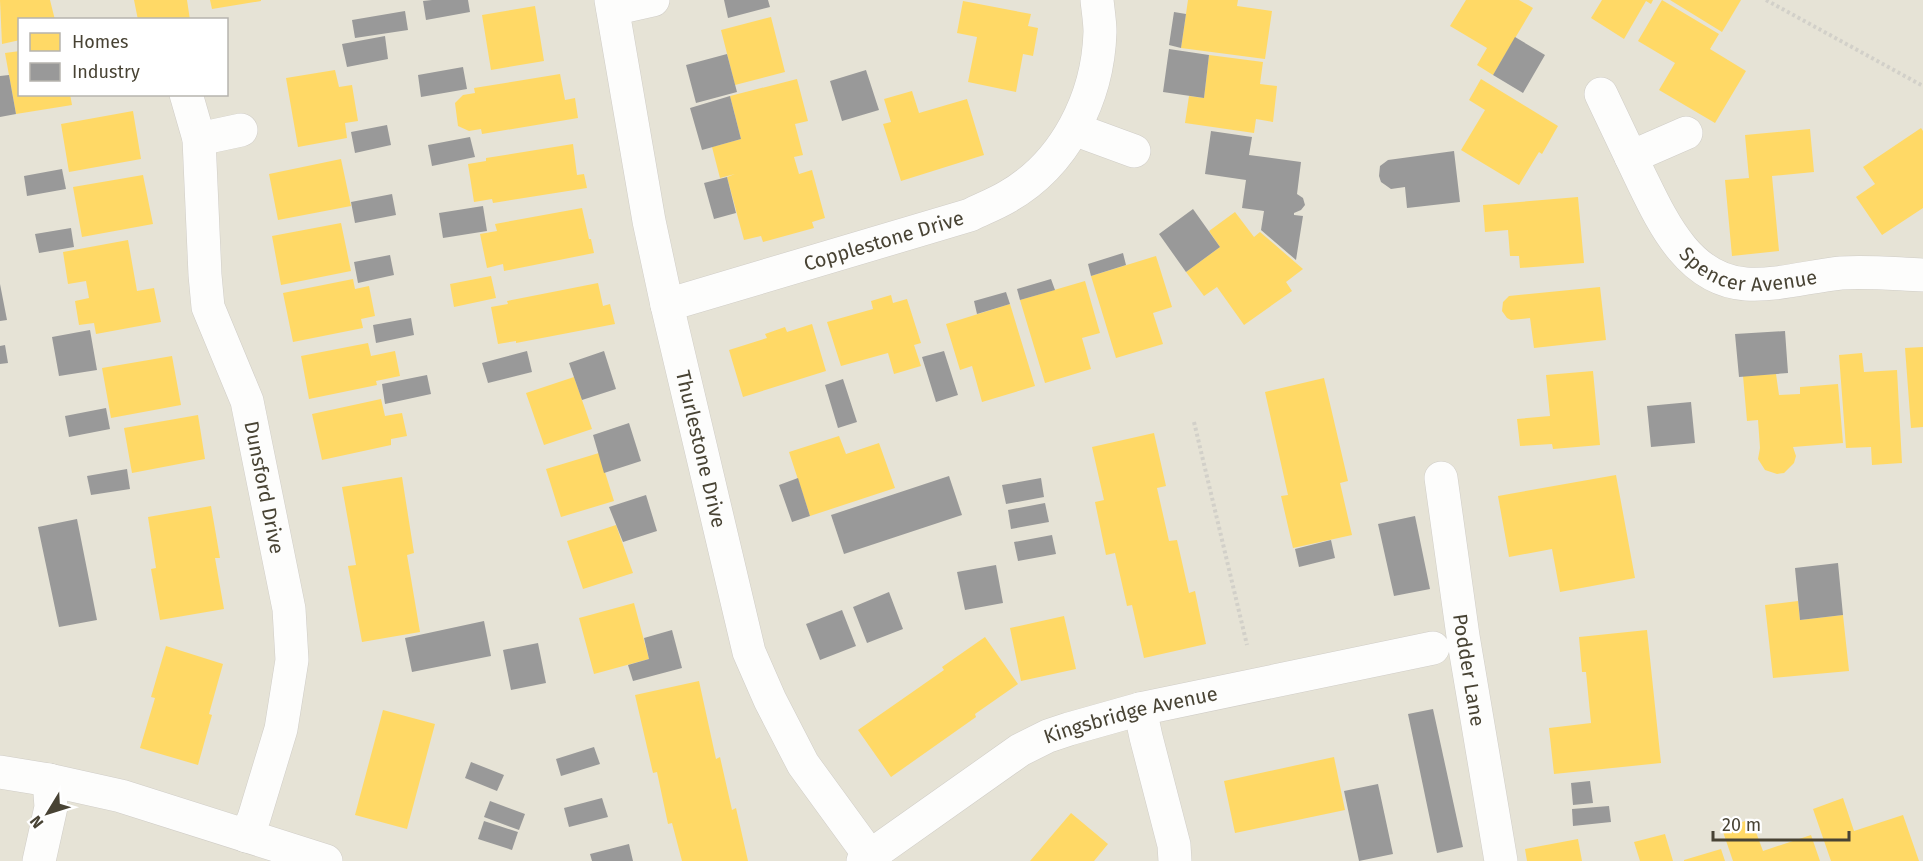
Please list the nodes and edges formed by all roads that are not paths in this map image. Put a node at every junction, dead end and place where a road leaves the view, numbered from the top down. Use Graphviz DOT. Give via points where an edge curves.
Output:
graph roads {
  1 [pos="652,0"];
  2 [pos="1097,0"];
  3 [pos="612,5"];
  4 [pos="1601,94"];
  5 [pos="187,96"];
  6 [pos="1074,129"];
  7 [pos="241,130"];
  8 [pos="1686,133"];
  9 [pos="198,139"];
  10 [pos="1134,151"];
  11 [pos="1631,157"];
  12 [pos="1923,274"];
  13 [pos="667,305"];
  14 [pos="1441,478"];
  15 [pos="1432,648"];
  16 [pos="1140,709"];
  17 [pos="0,772"];
  18 [pos="49,780"];
  19 [pos="246,836"];
  20 [pos="866,859"];
  21 [pos="39,861"];
  22 [pos="326,861"];
  23 [pos="1175,861"];
  24 [pos="1501,861"];
  1 -- 3 [label="street, Thurlestone Drive"];
  2 -- 6 [label="street, Copplestone Drive" via="1100,32 1096,60 1090,92"];
  3 -- 13 [label="street, Thurlestone Drive"];
  4 -- 11 [label="street, Spencer Avenue"];
  5 -- 9 [label="street, Dunsford Drive"];
  6 -- 10 [label="street"];
  6 -- 13 [label="street, Copplestone Drive" via="1059,154 1028,183 970,215"];
  7 -- 9 [label="street"];
  8 -- 11 [label="street"];
  9 -- 19 [label="street, Dunsford Drive" via="208,307 247,401 289,609 292,660 281,729"];
  11 -- 12 [label="street, Spencer Avenue" via="1676,241 1703,268 1720,277 1744,284 1770,284 1842,273"];
  13 -- 20 [label="street, Thurlestone Drive" via="749,652 803,764"];
  14 -- 24 [label="street, Podder Lane"];
  15 -- 16 [label="street, Kingsbridge Avenue"];
  16 -- 20 [label="street, Kingsbridge Avenue" via="1048,736 1020,750"];
  16 -- 23 [label="street"];
  17 -- 18 [label="street"];
  18 -- 19 [label="street" via="121,795"];
  18 -- 21 [label="street" via="51,807"];
  19 -- 22 [label="street"];
}
